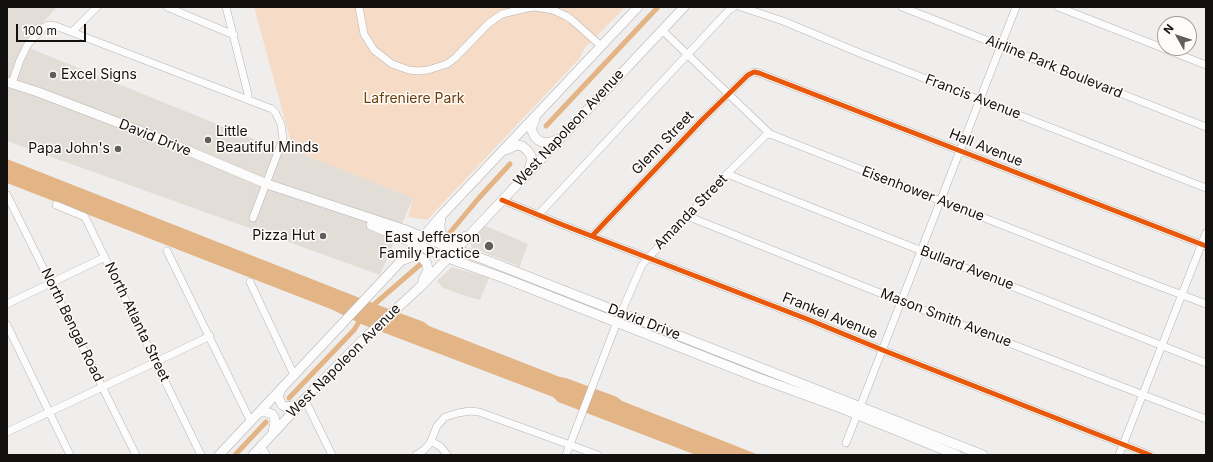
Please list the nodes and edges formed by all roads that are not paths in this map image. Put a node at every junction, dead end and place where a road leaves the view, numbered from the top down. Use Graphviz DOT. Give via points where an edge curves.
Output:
graph roads {
  1 [pos="97,7"];
  2 [pos="167,7"];
  3 [pos="226,7"];
  4 [pos="359,7"];
  5 [pos="638,7"];
  6 [pos="684,7"];
  7 [pos="734,7"];
  8 [pos="741,7"];
  9 [pos="902,7"];
  10 [pos="1016,7"];
  11 [pos="1058,7"];
  12 [pos="555,8"];
  13 [pos="662,30"];
  14 [pos="72,32"];
  15 [pos="234,35"];
  16 [pos="601,46"];
  17 [pos="1001,46"];
  18 [pos="687,55"];
  19 [pos="1206,65"];
  20 [pos="756,73"];
  21 [pos="8,81"];
  22 [pos="729,94"];
  23 [pos="248,100"];
  24 [pos="980,100"];
  25 [pos="537,114"];
  26 [pos="1206,127"];
  27 [pos="770,134"];
  28 [pos="562,136"];
  29 [pos="961,151"];
  30 [pos="501,152"];
  31 [pos="527,173"];
  32 [pos="727,174"];
  33 [pos="267,184"];
  34 [pos="1206,188"];
  35 [pos="7,195"];
  36 [pos="302,196"];
  37 [pos="502,200"];
  38 [pos="941,201"];
  39 [pos="56,205"];
  40 [pos="538,215"];
  41 [pos="441,216"];
  42 [pos="687,216"];
  43 [pos="253,218"];
  44 [pos="1206,233"];
  45 [pos="470,234"];
  46 [pos="592,236"];
  47 [pos="422,237"];
  48 [pos="416,245"];
  49 [pos="1204,245"];
  50 [pos="456,250"];
  51 [pos="921,250"];
  52 [pos="167,251"];
  53 [pos="105,257"];
  54 [pos="448,258"];
  55 [pos="648,258"];
  56 [pos="400,261"];
  57 [pos="250,282"];
  58 [pos="51,283"];
  59 [pos="419,288"];
  60 [pos="1182,294"];
  61 [pos="902,302"];
  62 [pos="7,304"];
  63 [pos="1206,304"];
  64 [pos="622,313"];
  65 [pos="617,322"];
  66 [pos="7,325"];
  67 [pos="210,336"];
  68 [pos="1161,346"];
  69 [pos="883,350"];
  70 [pos="742,360"];
  71 [pos="156,362"];
  72 [pos="1206,362"];
  73 [pos="738,370"];
  74 [pos="294,375"];
  75 [pos="103,388"];
  76 [pos="281,389"];
  77 [pos="1142,394"];
  78 [pos="302,402"];
  79 [pos="858,411"];
  80 [pos="50,412"];
  81 [pos="260,412"];
  82 [pos="1206,419"];
  83 [pos="251,422"];
  84 [pos="7,432"];
  85 [pos="273,433"];
  86 [pos="431,441"];
  87 [pos="846,443"];
  88 [pos="570,445"];
  89 [pos="1123,445"];
  90 [pos="261,446"];
  91 [pos="70,455"];
  92 [pos="136,455"];
  93 [pos="201,455"];
  94 [pos="219,455"];
  95 [pos="253,455"];
  96 [pos="266,455"];
  97 [pos="332,455"];
  98 [pos="416,455"];
  99 [pos="447,455"];
  100 [pos="566,455"];
  101 [pos="598,455"];
  102 [pos="957,455"];
  103 [pos="983,455"];
  104 [pos="1119,455"];
  105 [pos="1150,455"];
  1 -- 14 [label="street"];
  2 -- 15 [label="street"];
  3 -- 15 [label="street"];
  4 -- 12 [label="street" via="364,34 374,50 392,64 418,71 446,64 502,14 535,7"];
  5 -- 16 [label="main road, West Napoleon Avenue"];
  6 -- 13 [label="main road, West Napoleon Avenue"];
  7 -- 18 [label="street"];
  8 -- 24 [label="street, Francis Avenue" via="783,21"];
  9 -- 17 [label="street, Airline Park Boulevard"];
  10 -- 17 [label="street"];
  11 -- 19 [label="street"];
  12 -- 16 [label="street"];
  13 -- 18 [label="street, Eisenhower Avenue"];
  13 -- 28 [label="main road, West Napoleon Avenue"];
  14 -- 21 [label="street" via="56,26 45,27 28,44"];
  14 -- 23 [label="street"];
  15 -- 23 [label="street"];
  16 -- 25 [label="main road, West Napoleon Avenue"];
  17 -- 24 [label="street"];
  17 -- 26 [label="street, Airline Park Boulevard"];
  18 -- 22 [label="street, Eisenhower Avenue"];
  18 -- 40 [label="street"];
  20 -- 22 [label="street, Glenn Street" via="748,74"];
  20 -- 29 [label="street, Hall Avenue"];
  21 -- 33 [label="main road, David Drive" via="153,136"];
  22 -- 27 [label="street, Eisenhower Avenue"];
  22 -- 46 [label="street, Glenn Street"];
  23 -- 33 [label="street" via="272,109 281,124 283,139"];
  24 -- 29 [label="street"];
  24 -- 34 [label="street, Francis Avenue"];
  25 -- 28 [label="main road" via="531,128 538,140 544,143 551,142"];
  25 -- 30 [label="main road, West Napoleon Avenue"];
  27 -- 32 [label="street, Amanda Street"];
  27 -- 38 [label="street, Eisenhower Avenue"];
  28 -- 31 [label="main road, West Napoleon Avenue"];
  29 -- 38 [label="street"];
  29 -- 49 [label="street, Hall Avenue"];
  30 -- 31 [label="main road" via="517,146 527,150 532,159"];
  30 -- 41 [label="main road, West Napoleon Avenue"];
  31 -- 37 [label="main road, West Napoleon Avenue"];
  32 -- 42 [label="street, Amanda Street"];
  32 -- 51 [label="street, Bullard Avenue"];
  33 -- 36 [label="main road, David Drive"];
  33 -- 43 [label="street"];
  35 -- 58 [label="street, North Bengal Road"];
  36 -- 47 [label="main road, David Drive"];
  36 -- 48 [label="main road, David Drive"];
  37 -- 40 [label="street, Frankel Avenue"];
  37 -- 45 [label="main road, West Napoleon Avenue"];
  38 -- 51 [label="street"];
  38 -- 60 [label="street, Eisenhower Avenue"];
  39 -- 53 [label="street, North Atlanta Street" via="85,217"];
  40 -- 46 [label="street, Frankel Avenue"];
  41 -- 45 [label="main road" via="440,225 444,237 451,241"];
  41 -- 47 [label="main road, West Napoleon Avenue"];
  42 -- 55 [label="street, Amanda Street"];
  42 -- 61 [label="street, Mason Smith Avenue"];
  44 -- 49 [label="street"];
  45 -- 50 [label="main road, West Napoleon Avenue"];
  46 -- 55 [label="street, Frankel Avenue"];
  47 -- 48 [label="main road, West Napoleon Avenue"];
  47 -- 50 [label="main road, David Drive"];
  48 -- 54 [label="main road, David Drive"];
  48 -- 56 [label="main road, West Napoleon Avenue"];
  49 -- 60 [label="street"];
  50 -- 54 [label="main road, West Napoleon Avenue"];
  50 -- 64 [label="main road, David Drive"];
  51 -- 61 [label="street"];
  51 -- 68 [label="street, Bullard Avenue"];
  52 -- 67 [label="street"];
  53 -- 58 [label="street"];
  53 -- 71 [label="street, North Atlanta Street"];
  54 -- 59 [label="main road, West Napoleon Avenue"];
  54 -- 65 [label="main road, David Drive"];
  55 -- 64 [label="street, Amanda Street" via="642,265"];
  55 -- 69 [label="street, Frankel Avenue"];
  56 -- 59 [label="main road" via="414,256 420,257 427,264 428,270"];
  56 -- 74 [label="main road, West Napoleon Avenue"];
  57 -- 74 [label="street"];
  58 -- 62 [label="street"];
  58 -- 75 [label="street, North Bengal Road"];
  59 -- 78 [label="main road, West Napoleon Avenue"];
  60 -- 63 [label="street, Eisenhower Avenue"];
  60 -- 68 [label="street"];
  61 -- 69 [label="street"];
  61 -- 77 [label="street, Mason Smith Avenue"];
  64 -- 65 [label="street, Amanda Street"];
  64 -- 70 [label="main road, David Drive"];
  65 -- 73 [label="main road, David Drive"];
  65 -- 88 [label="street, Amanda Street"];
  66 -- 80 [label="street"];
  67 -- 71 [label="street"];
  67 -- 83 [label="street"];
  68 -- 72 [label="street, Bullard Avenue"];
  68 -- 77 [label="street"];
  69 -- 79 [label="street"];
  69 -- 89 [label="street, Frankel Avenue"];
  70 -- 73 [label="main road"];
  70 -- 79 [label="main road, David Drive"];
  71 -- 75 [label="street"];
  71 -- 93 [label="street, North Atlanta Street"];
  73 -- 79 [label="main road, David Drive"];
  74 -- 76 [label="main road, West Napoleon Avenue"];
  75 -- 80 [label="street"];
  75 -- 92 [label="street, North Bengal Road"];
  76 -- 78 [label="main road" via="278,397 282,405 286,407"];
  76 -- 81 [label="main road, West Napoleon Avenue"];
  77 -- 82 [label="street, Mason Smith Avenue"];
  77 -- 89 [label="street"];
  78 -- 85 [label="main road, West Napoleon Avenue"];
  78 -- 97 [label="street"];
  79 -- 87 [label="street"];
  79 -- 102 [label="main road, David Drive"];
  79 -- 103 [label="main road, David Drive"];
  80 -- 84 [label="street"];
  80 -- 91 [label="street"];
  81 -- 83 [label="main road, West Napoleon Avenue"];
  81 -- 85 [label="main road" via="272,414 274,417"];
  83 -- 94 [label="main road, West Napoleon Avenue"];
  85 -- 90 [label="main road, West Napoleon Avenue"];
  86 -- 88 [label="street" via="437,426 445,417 470,411"];
  86 -- 98 [label="street"];
  86 -- 99 [label="street" via="441,447"];
  88 -- 100 [label="street, Amanda Street"];
  88 -- 101 [label="street"];
  89 -- 104 [label="street"];
  89 -- 105 [label="street, Frankel Avenue"];
  90 -- 95 [label="main road, West Napoleon Avenue"];
  90 -- 96 [label="street"];
}
